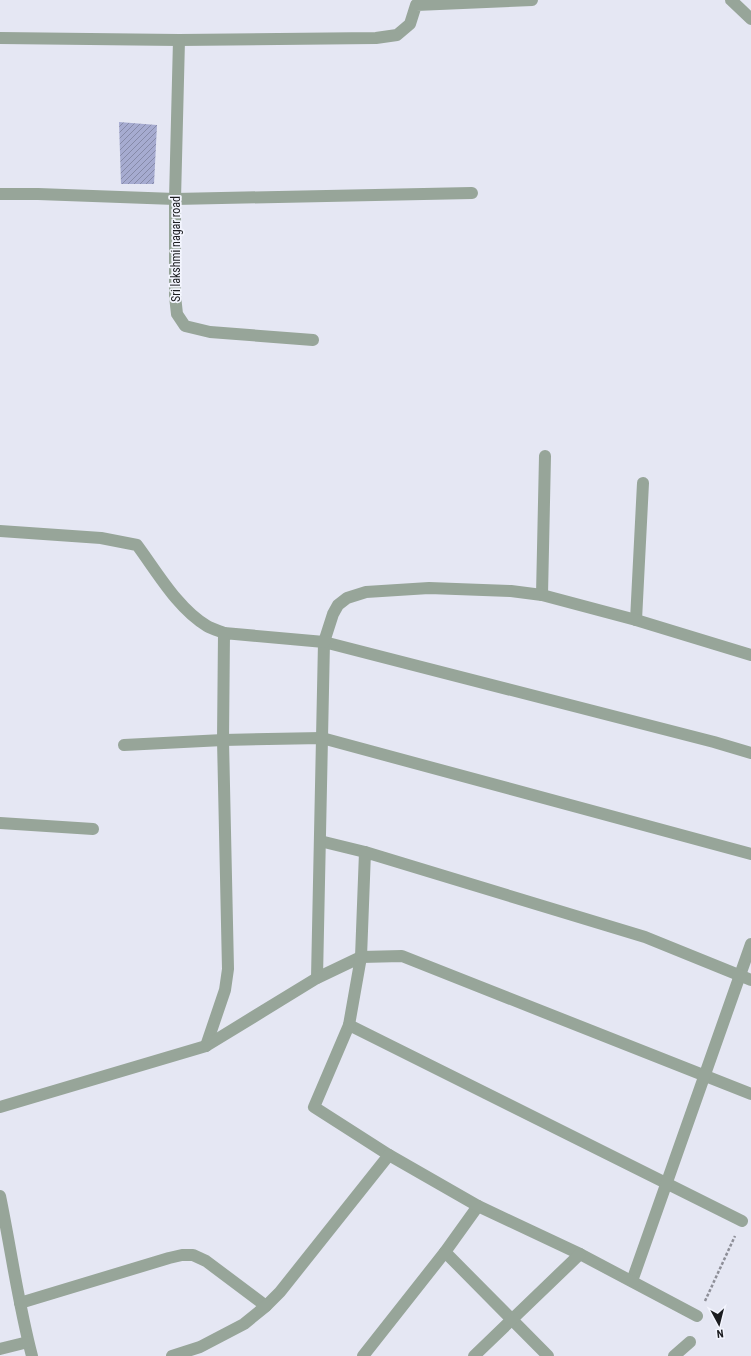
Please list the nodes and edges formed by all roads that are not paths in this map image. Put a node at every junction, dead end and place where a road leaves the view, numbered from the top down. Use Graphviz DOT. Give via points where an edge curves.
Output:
graph roads {
  1 [pos="532,0"];
  2 [pos="731,0"];
  3 [pos="416,2"];
  4 [pos="751,19"];
  5 [pos="0,38"];
  6 [pos="179,40"];
  7 [pos="472,193"];
  8 [pos="0,194"];
  9 [pos="176,199"];
  10 [pos="313,340"];
  11 [pos="545,456"];
  12 [pos="643,483"];
  13 [pos="0,531"];
  14 [pos="542,595"];
  15 [pos="636,620"];
  16 [pos="224,633"];
  17 [pos="324,642"];
  18 [pos="751,655"];
  19 [pos="322,738"];
  20 [pos="223,740"];
  21 [pos="124,745"];
  22 [pos="751,753"];
  23 [pos="0,823"];
  24 [pos="93,829"];
  25 [pos="320,841"];
  26 [pos="365,852"];
  27 [pos="751,854"];
  28 [pos="751,944"];
  29 [pos="361,958"];
  30 [pos="745,977"];
  31 [pos="317,978"];
  32 [pos="349,1025"];
  33 [pos="206,1046"];
  34 [pos="703,1076"];
  35 [pos="751,1094"];
  36 [pos="0,1107"];
  37 [pos="389,1155"];
  38 [pos="666,1183"];
  39 [pos="0,1196"];
  40 [pos="478,1206"];
  41 [pos="742,1221"];
  42 [pos="5,1248"];
  43 [pos="445,1252"];
  44 [pos="580,1254"];
  45 [pos="632,1281"];
  46 [pos="20,1303"];
  47 [pos="266,1306"];
  48 [pos="697,1316"];
  49 [pos="511,1319"];
  50 [pos="28,1342"];
  51 [pos="690,1342"];
  52 [pos="0,1349"];
  53 [pos="32,1356"];
  54 [pos="172,1356"];
  55 [pos="363,1356"];
  56 [pos="474,1356"];
  57 [pos="548,1356"];
  58 [pos="674,1356"];
  1 -- 3 [label="street"];
  2 -- 4 [label="street"];
  3 -- 6 [label="street" via="410,24 397,34 376,38"];
  5 -- 6 [label="street"];
  6 -- 9 [label="street, Sri lakshmi nagar road"];
  7 -- 9 [label="street"];
  8 -- 9 [label="street"];
  9 -- 10 [label="street, Sri lakshmi nagar road" via="175,296 177,314 185,326 210,332"];
  11 -- 14 [label="street"];
  12 -- 15 [label="street"];
  13 -- 16 [label="street" via="101,538 137,545 170,591 190,613 208,627"];
  14 -- 15 [label="street"];
  14 -- 17 [label="street" via="511,591 430,588 366,592 347,598 338,605"];
  15 -- 18 [label="street"];
  16 -- 17 [label="street"];
  16 -- 20 [label="street"];
  17 -- 19 [label="street"];
  17 -- 22 [label="street"];
  19 -- 20 [label="street"];
  19 -- 25 [label="street"];
  19 -- 27 [label="street"];
  20 -- 21 [label="street"];
  20 -- 33 [label="street" via="228,969 225,990"];
  23 -- 24 [label="street"];
  25 -- 26 [label="street"];
  25 -- 31 [label="street"];
  26 -- 29 [label="street"];
  26 -- 30 [label="street" via="645,937"];
  28 -- 30 [label="street"];
  29 -- 31 [label="street"];
  29 -- 32 [label="street"];
  29 -- 34 [label="street" via="402,956"];
  30 -- 34 [label="street"];
  31 -- 33 [label="street"];
  32 -- 37 [label="street" via="314,1107"];
  32 -- 38 [label="street"];
  33 -- 36 [label="street"];
  34 -- 35 [label="street"];
  34 -- 38 [label="street"];
  37 -- 40 [label="street"];
  37 -- 47 [label="street" via="280,1292"];
  38 -- 41 [label="street"];
  38 -- 45 [label="street"];
  39 -- 42 [label="street"];
  40 -- 43 [label="street"];
  40 -- 44 [label="street"];
  42 -- 46 [label="street"];
  43 -- 49 [label="street"];
  43 -- 55 [label="street"];
  44 -- 45 [label="street"];
  44 -- 49 [label="street"];
  45 -- 48 [label="street"];
  46 -- 47 [label="street" via="169,1258 193,1255 206,1260"];
  46 -- 50 [label="street"];
  47 -- 54 [label="street" via="244,1324 200,1347"];
  49 -- 56 [label="street"];
  49 -- 57 [label="street"];
  50 -- 52 [label="street"];
  50 -- 53 [label="street"];
  51 -- 58 [label="street"];
}
